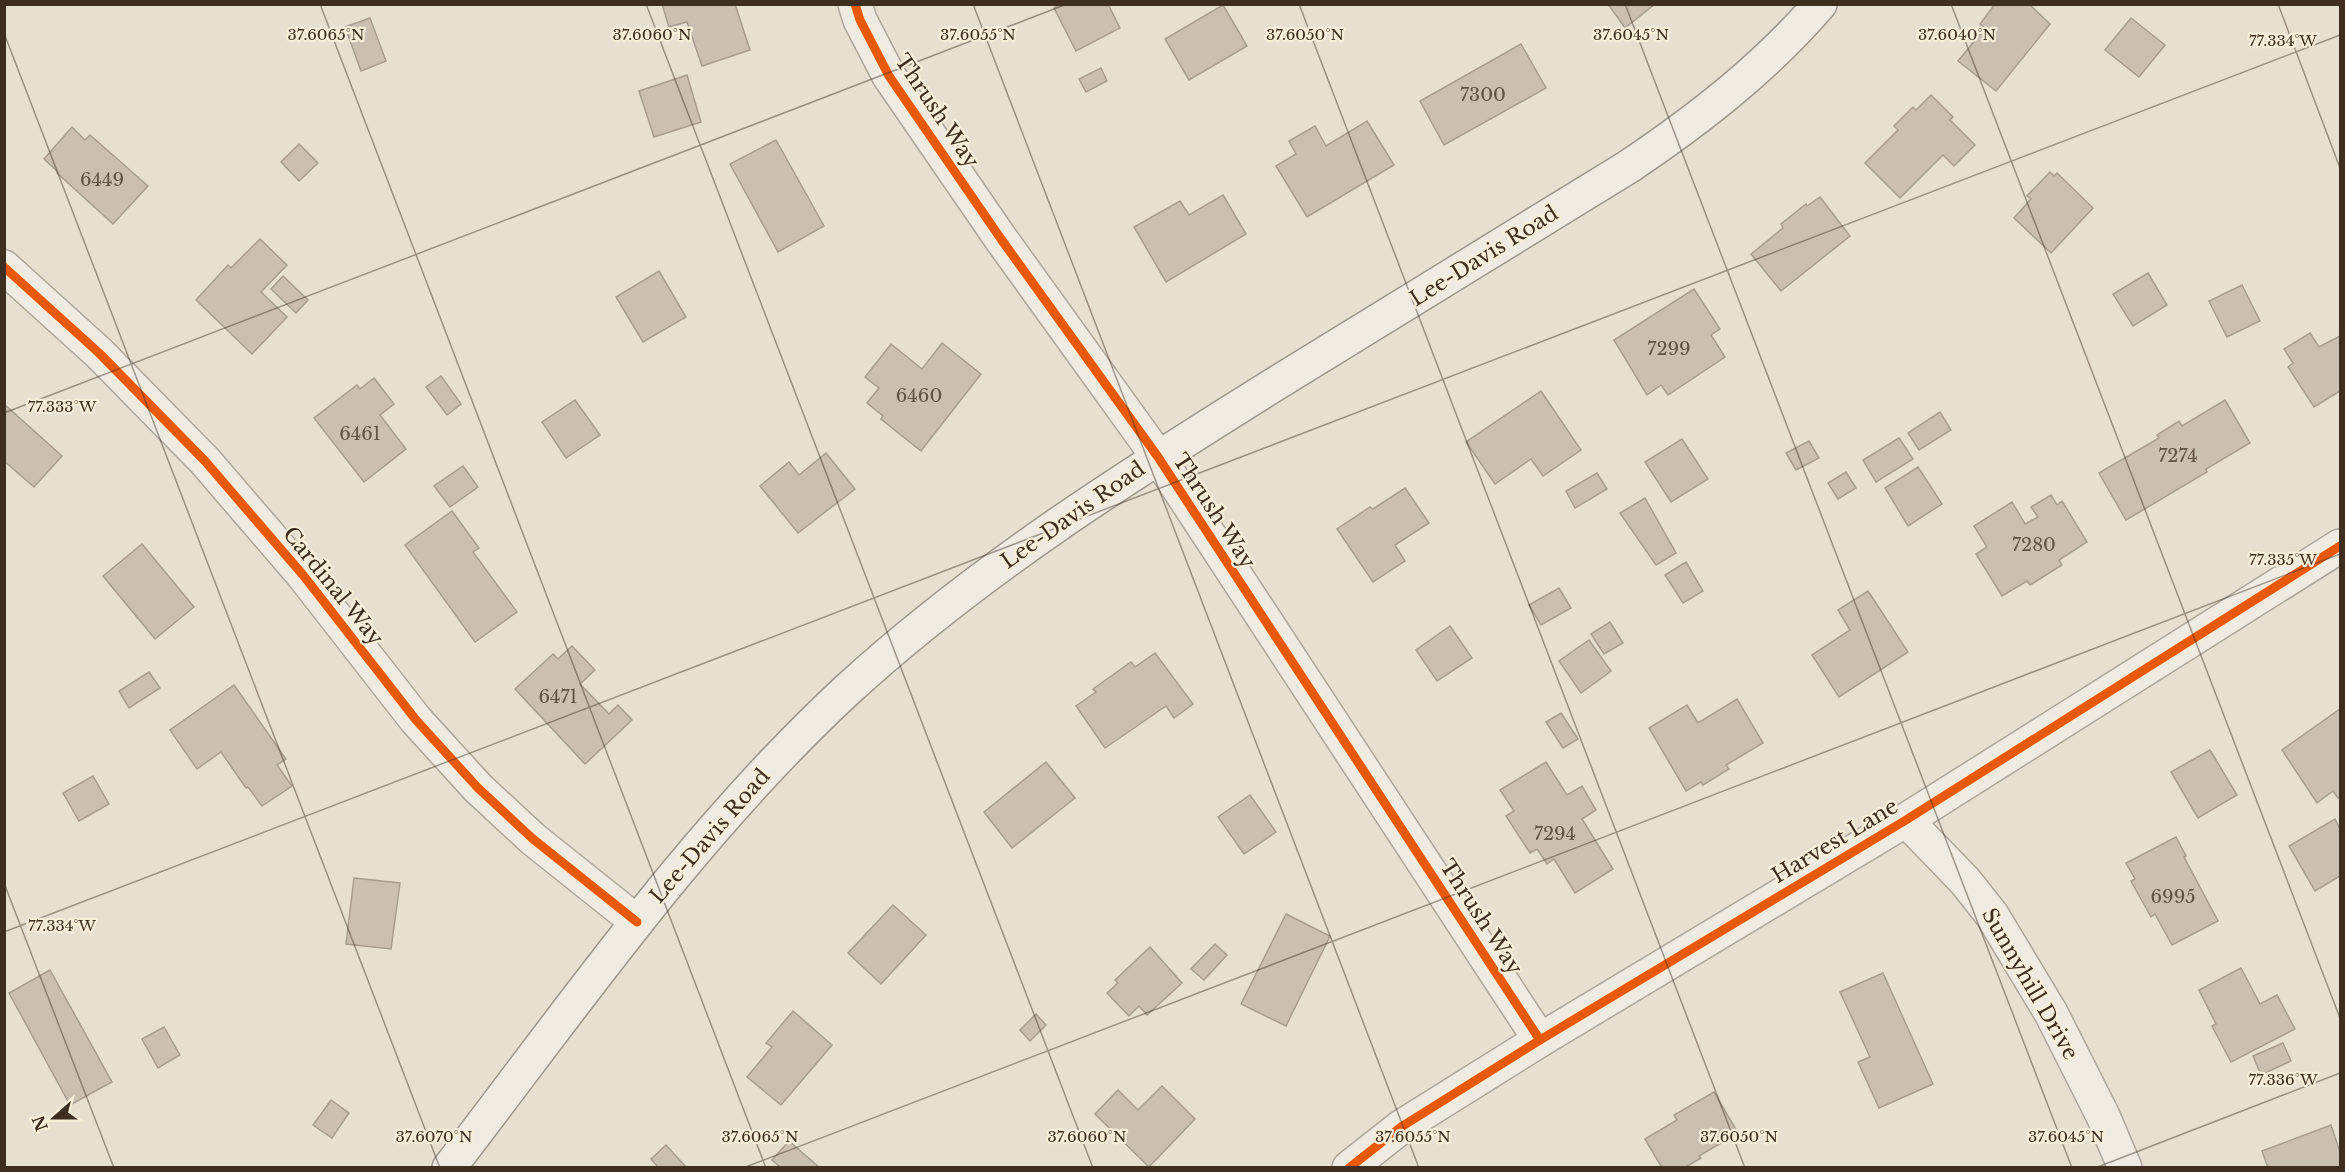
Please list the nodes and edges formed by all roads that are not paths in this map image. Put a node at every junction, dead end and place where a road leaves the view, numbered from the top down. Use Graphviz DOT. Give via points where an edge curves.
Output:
graph roads {
  1 [pos="855,4"];
  2 [pos="1820,4"];
  3 [pos="4,267"];
  4 [pos="1158,458"];
  5 [pos="2340,546"];
  6 [pos="1906,820"];
  7 [pos="637,922"];
  8 [pos="1540,1040"];
  9 [pos="449,1167"];
  10 [pos="1349,1167"];
  11 [pos="2125,1167"];
  1 -- 4 [label="street, Thrush Way" via="889,76"];
  2 -- 4 [label="street, Lee-Davis Road" via="1741,83 1672,138"];
  3 -- 7 [label="street, Cardinal Way" via="99,353 205,461 303,575 416,720 478,788 533,839"];
  4 -- 7 [label="street, Lee-Davis Road" via="1025,547 950,603 846,692 767,771"];
  4 -- 8 [label="street, Thrush Way"];
  5 -- 6 [label="street, Harvest Lane"];
  6 -- 8 [label="street, Harvest Lane"];
  6 -- 11 [label="street, Sunnyhill Drive" via="1992,915 2051,1013"];
  7 -- 9 [label="street, Lee-Davis Road"];
  8 -- 10 [label="street, Harvest Lane" via="1401,1127"];
}
